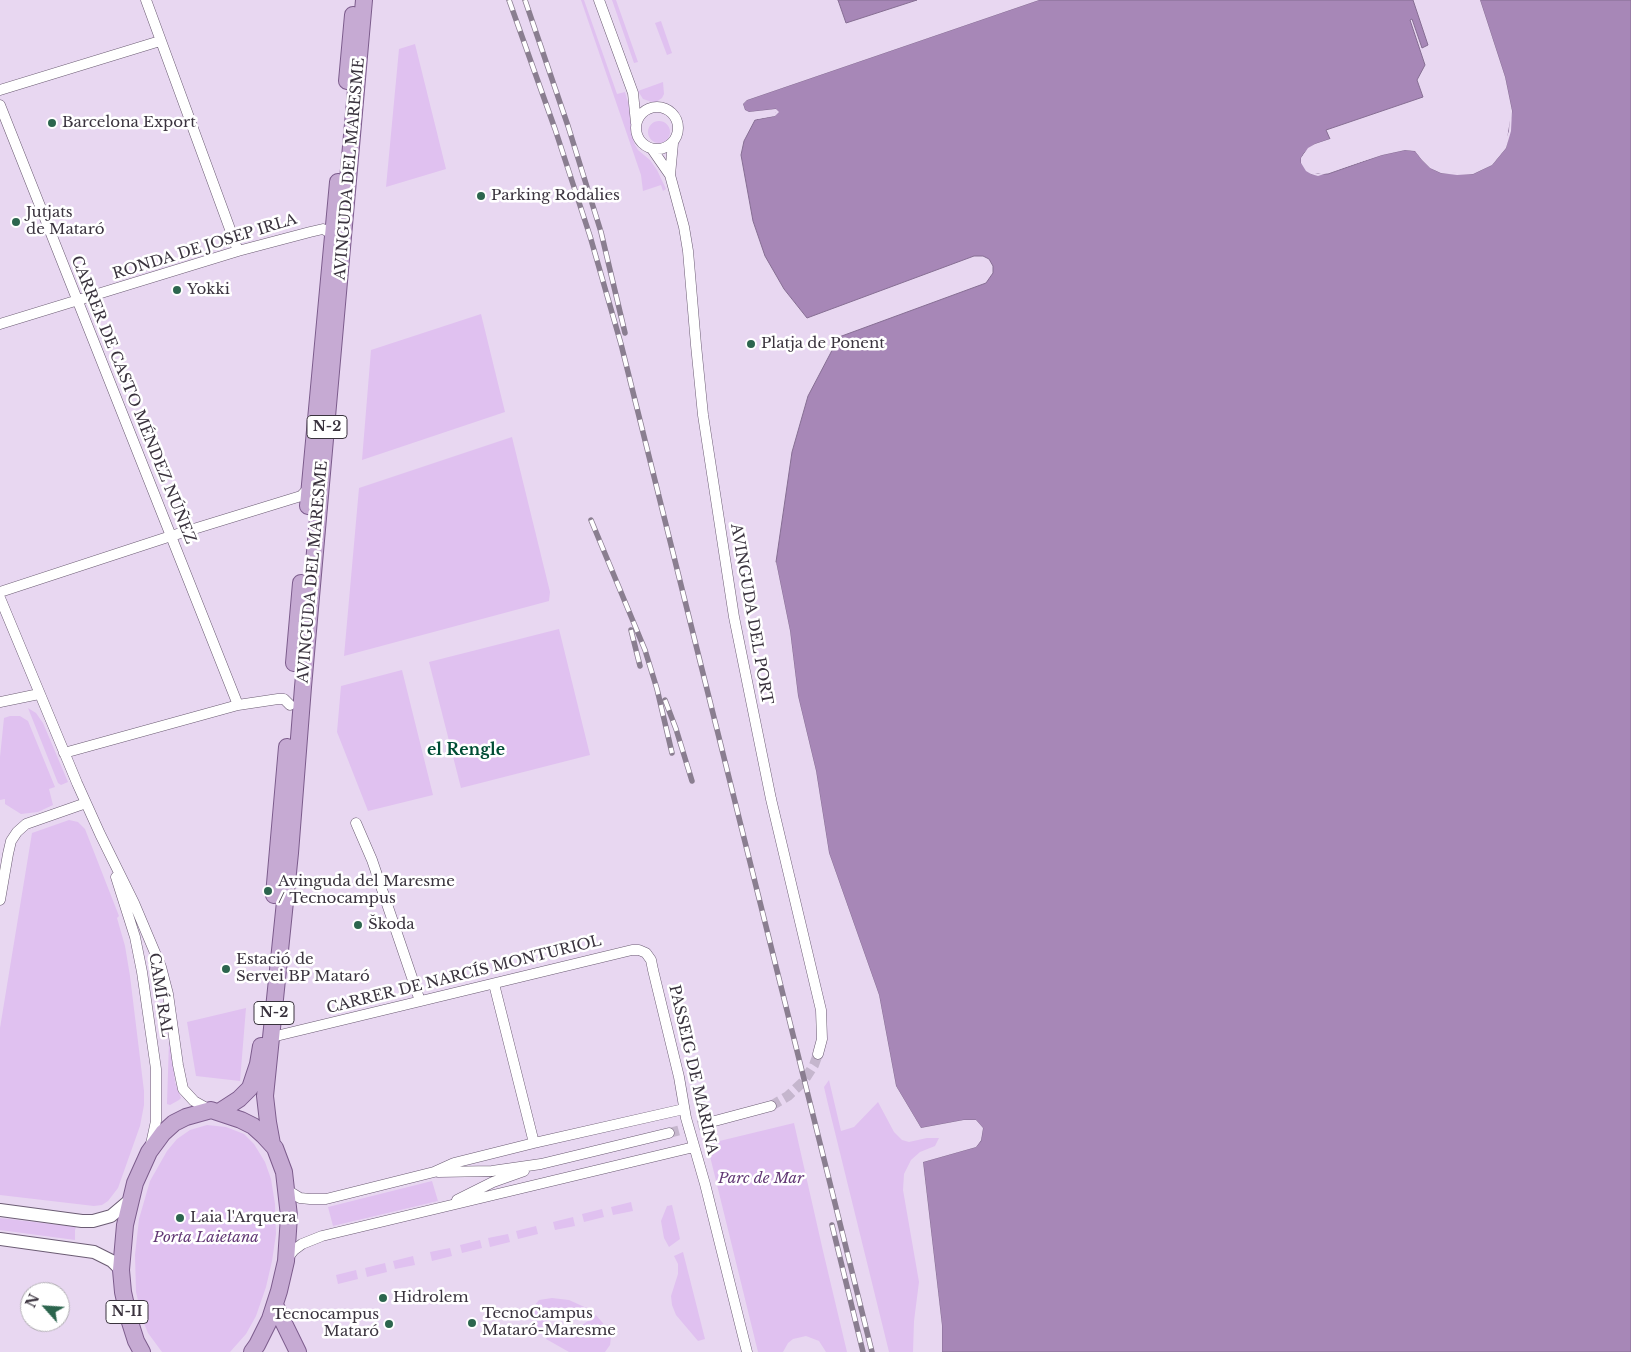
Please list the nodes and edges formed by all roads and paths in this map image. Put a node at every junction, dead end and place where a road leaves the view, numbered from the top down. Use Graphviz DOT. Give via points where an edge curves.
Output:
graph roads {
  1 [pos="146,0"];
  2 [pos="354,0"];
  3 [pos="364,0"];
  4 [pos="599,0"];
  5 [pos="160,41"];
  6 [pos="0,90"];
  7 [pos="632,93"];
  8 [pos="0,105"];
  9 [pos="651,108"];
  10 [pos="636,124"];
  11 [pos="673,143"];
  12 [pos="652,149"];
  13 [pos="670,175"];
  14 [pos="332,234"];
  15 [pos="238,251"];
  16 [pos="78,301"];
  17 [pos="0,324"];
  18 [pos="310,487"];
  19 [pos="171,536"];
  20 [pos="0,592"];
  21 [pos="0,598"];
  22 [pos="39,694"];
  23 [pos="0,702"];
  24 [pos="238,705"];
  25 [pos="290,705"];
  26 [pos="64,753"];
  27 [pos="86,803"];
  28 [pos="356,823"];
  29 [pos="106,847"];
  30 [pos="0,900"];
  31 [pos="653,970"];
  32 [pos="494,984"];
  33 [pos="420,1001"];
  34 [pos="272,1037"];
  35 [pos="818,1054"];
  36 [pos="771,1106"];
  37 [pos="684,1109"];
  38 [pos="215,1111"];
  39 [pos="711,1122"];
  40 [pos="670,1133"];
  41 [pos="534,1143"];
  42 [pos="272,1144"];
  43 [pos="694,1147"];
  44 [pos="149,1152"];
  45 [pos="541,1164"];
  46 [pos="434,1172"];
  47 [pos="287,1190"];
  48 [pos="130,1200"];
  49 [pos="442,1207"];
  50 [pos="0,1210"];
  51 [pos="0,1239"];
  52 [pos="286,1261"];
  53 [pos="121,1270"];
  54 [pos="275,1305"];
  55 [pos="142,1352"];
  56 [pos="252,1352"];
  57 [pos="298,1352"];
  58 [pos="747,1352"];
  1 -- 5 [label="street"];
  2 -- 14 [label="main road, AVINGUDA DEL MARESME / N-2"];
  3 -- 34 [label="main road, AVINGUDA DEL MARESME / N-2"];
  4 -- 7 [label="street"];
  5 -- 6 [label="street"];
  5 -- 15 [label="street"];
  7 -- 9 [label="street"];
  7 -- 10 [label="street"];
  8 -- 16 [label="street, CARRER DE CASTO MÉNDEZ NÚÑEZ"];
  9 -- 10 [label="street" via="641,114"];
  9 -- 11 [label="street" via="663,108 678,122 677,137"];
  10 -- 12 [label="street" via="641,142"];
  11 -- 12 [label="street" via="663,149"];
  11 -- 13 [label="street, AVINGUDA DEL PORT"];
  12 -- 13 [label="street, AVINGUDA DEL PORT"];
  13 -- 35 [label="street, AVINGUDA DEL PORT" via="688,251 703,415 734,617 821,1010 823,1032"];
  14 -- 15 [label="street, RONDA DE JOSEP IRLA" via="323,229"];
  14 -- 18 [label="main road, AVINGUDA DEL MARESME / N-2"];
  15 -- 16 [label="street, RONDA DE JOSEP IRLA"];
  16 -- 17 [label="street, RONDA DE JOSEP IRLA"];
  16 -- 19 [label="street, CARRER DE CASTO MÉNDEZ NÚÑEZ"];
  18 -- 19 [label="street" via="301,496"];
  18 -- 25 [label="main road, AVINGUDA DEL MARESME / N-2"];
  19 -- 20 [label="street"];
  19 -- 24 [label="street, CARRER DE CASTO MÉNDEZ NÚÑEZ"];
  21 -- 22 [label="street, CAMÍ RAL"];
  22 -- 23 [label="street"];
  22 -- 26 [label="street, CAMÍ RAL"];
  24 -- 25 [label="street" via="278,699 284,699"];
  24 -- 26 [label="street"];
  25 -- 38 [label="main road, AVINGUDA DEL MARESME / N-2" via="258,1064 250,1088 232,1105"];
  26 -- 27 [label="street, CAMÍ RAL"];
  27 -- 29 [label="street, CAMÍ RAL"];
  27 -- 30 [label="street" via="26,824 17,832 11,841"];
  28 -- 33 [label="street" via="372,860"];
  29 -- 38 [label="street, CAMÍ RAL" via="134,903 160,967 168,994 183,1089 194,1101"];
  29 -- 44 [label="street, CAMÍ RAL" via="135,937 156,1069 156,1121"];
  31 -- 32 [label="street, CARRER DE NARCÍS MONTURIOL" via="646,953 632,950"];
  31 -- 37 [label="street, PASSEIG DE MARINA"];
  32 -- 33 [label="street, CARRER DE NARCÍS MONTURIOL"];
  32 -- 41 [label="street"];
  33 -- 34 [label="street, CARRER DE NARCÍS MONTURIOL"];
  34 -- 42 [label="main road, AVINGUDA DEL MARESME / N-2" via="265,1096"];
  36 -- 39 [label="street"];
  37 -- 41 [label="street"];
  37 -- 43 [label="street, PASSEIG DE MARINA"];
  38 -- 42 [label="main road" via="253,1126"];
  38 -- 44 [label="main road, N-II" via="186,1117 174,1124"];
  40 -- 45 [label="street"];
  41 -- 46 [label="street" via="454,1163"];
  42 -- 47 [label="main road" via="282,1166"];
  43 -- 49 [label="street"];
  43 -- 58 [label="street, PASSEIG DE MARINA"];
  44 -- 48 [label="main road, N-II"];
  45 -- 46 [label="street" via="492,1171"];
  45 -- 49 [label="street" via="493,1182"];
  46 -- 47 [label="street" via="326,1199 300,1198"];
  47 -- 52 [label="main road"];
  48 -- 50 [label="street" via="111,1216 94,1221"];
  48 -- 53 [label="main road, N-II"];
  49 -- 52 [label="street" via="310,1240 294,1250"];
  51 -- 53 [label="street" via="94,1252"];
  52 -- 54 [label="main road"];
  53 -- 55 [label="main road, N-II" via="129,1319"];
  54 -- 56 [label="main road"];
  54 -- 57 [label="main road"];
}
